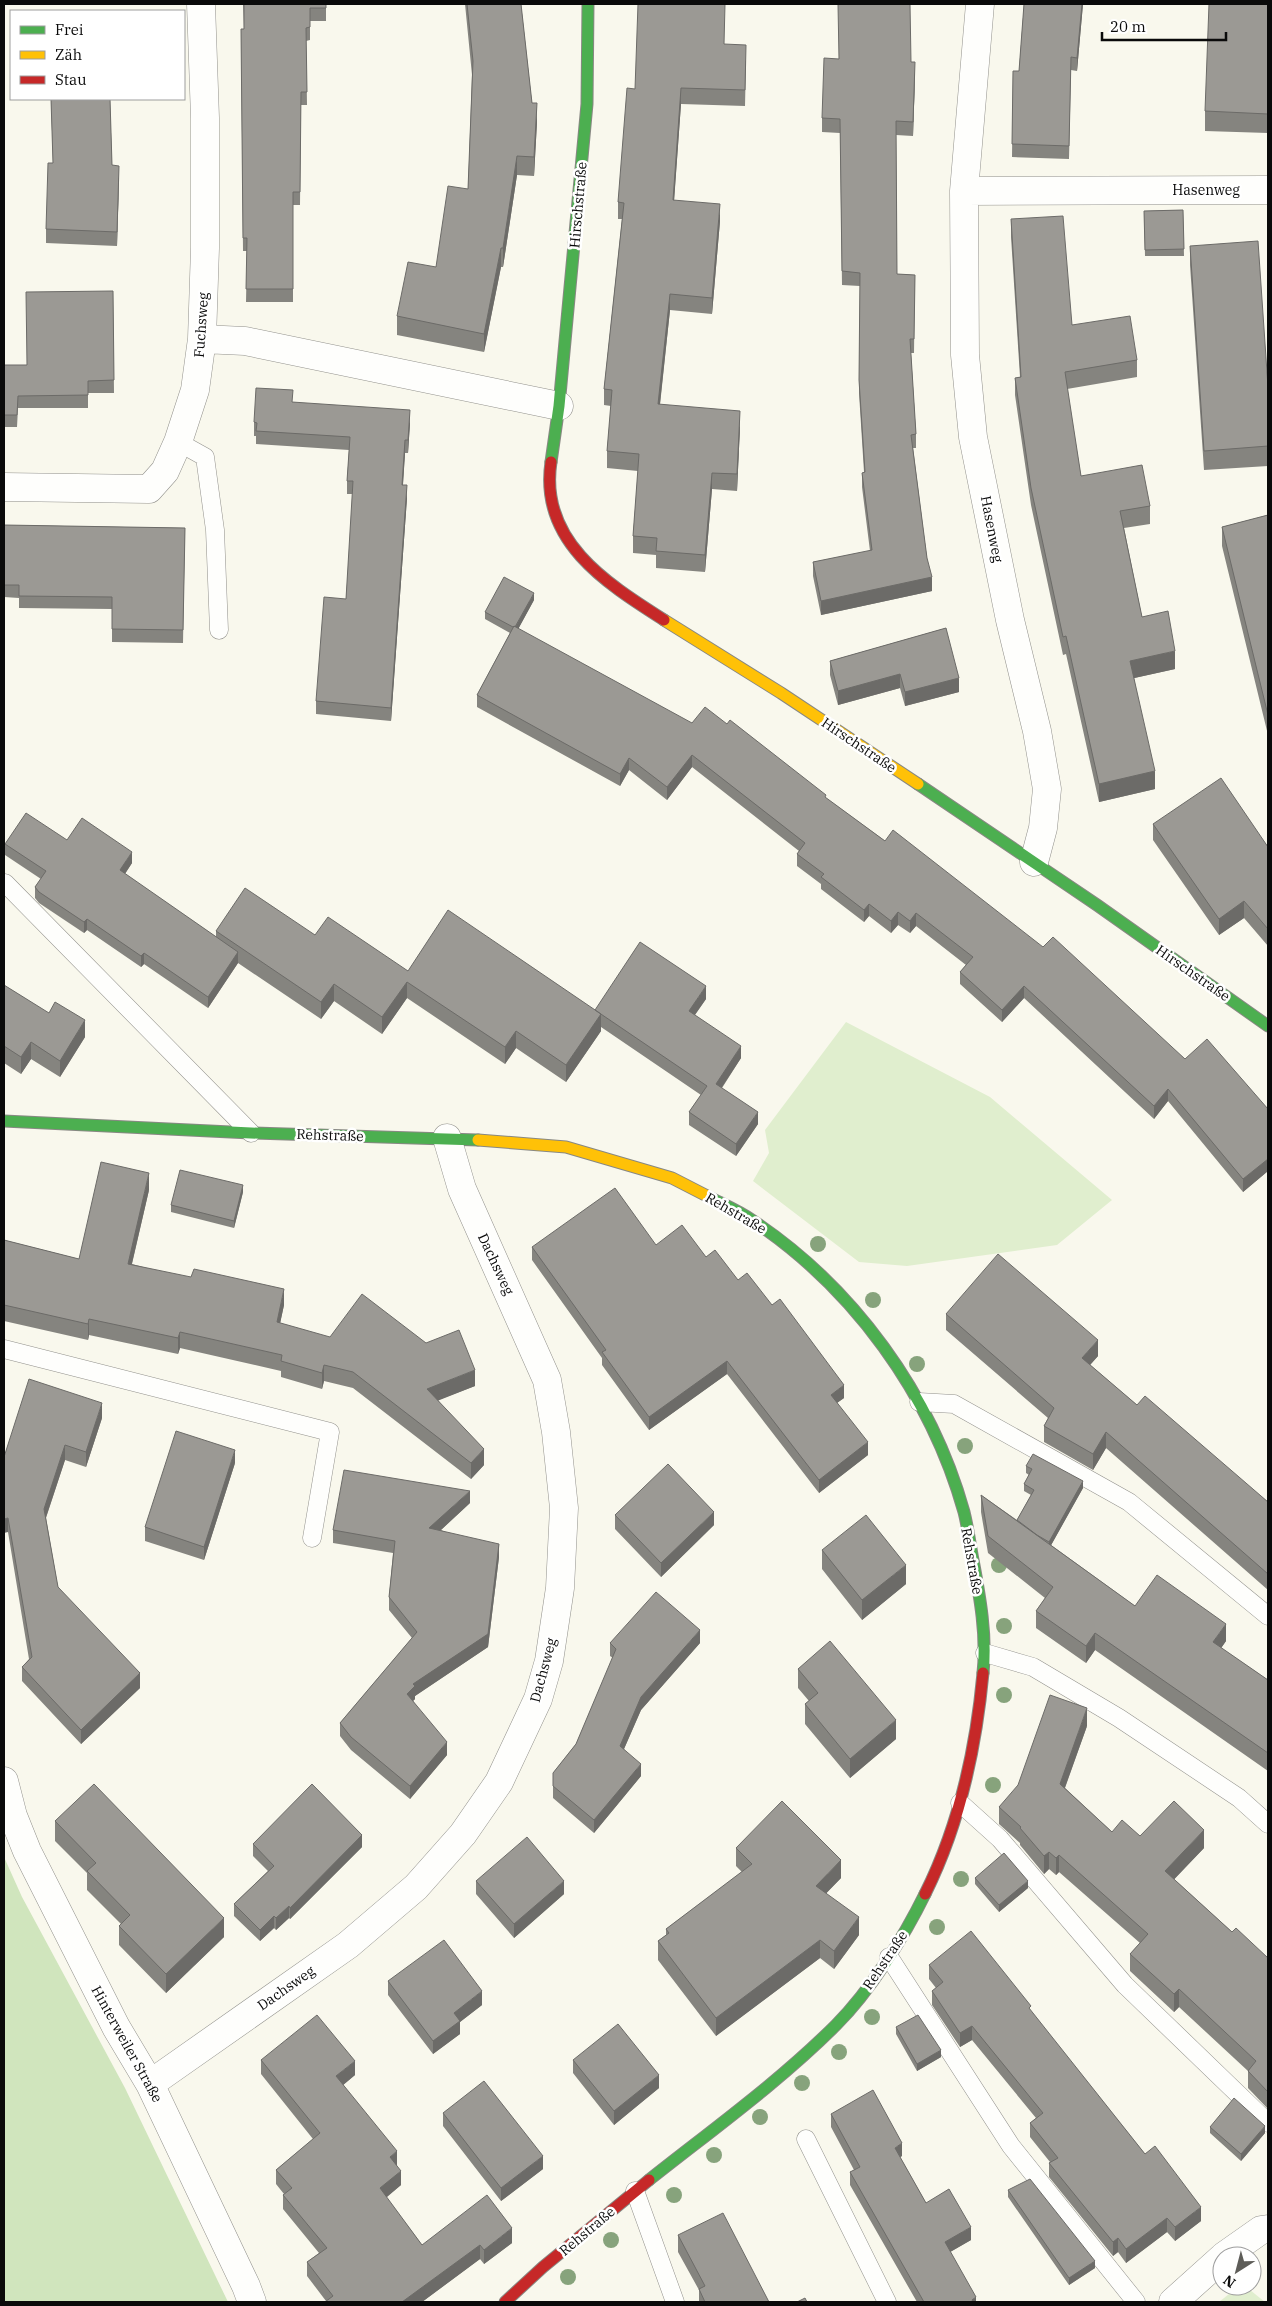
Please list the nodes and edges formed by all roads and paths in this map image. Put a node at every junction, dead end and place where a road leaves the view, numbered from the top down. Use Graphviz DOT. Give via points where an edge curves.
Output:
graph roads {
  1 [pos="201,4"];
  2 [pos="588,4"];
  3 [pos="980,4"];
  4 [pos="1268,190"];
  5 [pos="964,192"];
  6 [pos="202,339"];
  7 [pos="559,406"];
  8 [pos="178,442"];
  9 [pos="4,487"];
  10 [pos="219,630"];
  11 [pos="1034,862"];
  12 [pos="5,883"];
  13 [pos="1268,1026"];
  14 [pos="4,1121"];
  15 [pos="251,1133"];
  16 [pos="447,1138"];
  17 [pos="4,1349"];
  18 [pos="919,1402"];
  19 [pos="312,1538"];
  20 [pos="1268,1616"];
  21 [pos="984,1653"];
  22 [pos="4,1784"];
  23 [pos="960,1802"];
  24 [pos="1268,1824"];
  25 [pos="889,1957"];
  26 [pos="150,2084"];
  27 [pos="1268,2123"];
  28 [pos="806,2139"];
  29 [pos="634,2191"];
  30 [pos="1268,2229"];
  31 [pos="1238,2246"];
  32 [pos="1212,2267"];
  33 [pos="252,2302"];
  34 [pos="505,2302"];
  35 [pos="675,2302"];
  36 [pos="887,2302"];
  37 [pos="1136,2302"];
  38 [pos="1172,2302"];
  1 -- 6 [label="street, Fuchsweg" via="205,128"];
  2 -- 7 [label="street, Hirschstraße" via="587,104"];
  3 -- 5 [label="street, Hasenweg"];
  4 -- 5 [label="street, Hasenweg"];
  5 -- 11 [label="street, Hasenweg" via="965,355 973,437 1047,789 1043,828"];
  6 -- 7 [label="street" via="245,341"];
  6 -- 8 [label="street, Fuchsweg" via="195,390"];
  7 -- 11 [label="street, Hirschstraße" via="550,467 550,502 557,523 583,560 617,590 781,693"];
  8 -- 9 [label="street, Fuchsweg" via="165,471 149,489"];
  8 -- 10 [label="lane" via="205,457 215,530"];
  11 -- 13 [label="street, Hirschstraße"];
  12 -- 15 [label="lane"];
  14 -- 15 [label="street, Rehstraße"];
  15 -- 16 [label="street, Rehstraße"];
  16 -- 18 [label="street, Rehstraße" via="566,1147 672,1178 751,1219 826,1280 865,1322"];
  16 -- 26 [label="street, Dachsweg" via="462,1189 547,1380 556,1432 564,1508 560,1588 549,1661 538,1699 499,1782 463,1834 416,1887 348,1945"];
  17 -- 19 [label="lane" via="330,1432"];
  18 -- 20 [label="lane" via="954,1404 1129,1502"];
  18 -- 21 [label="street, Rehstraße" via="943,1454 964,1512 977,1580"];
  21 -- 23 [label="street, Rehstraße" via="980,1705"];
  21 -- 24 [label="lane" via="1033,1668 1120,1718 1239,1798"];
  22 -- 26 [label="street, Hinterweiler Straße" via="27,1851 116,2027"];
  23 -- 25 [label="street, Rehstraße" via="939,1866"];
  23 -- 27 [label="lane" via="1000,1839 1125,1985"];
  25 -- 29 [label="street, Rehstraße" via="836,2025 776,2078"];
  25 -- 37 [label="lane" via="1011,2146"];
  26 -- 33 [label="street, Hinterweiler Straße"];
  28 -- 36 [label="lane"];
  29 -- 34 [label="street, Rehstraße"];
  29 -- 35 [label="lane"];
  30 -- 31 [label="street" via="1261,2230"];
  32 -- 38 [label="street"];
}
